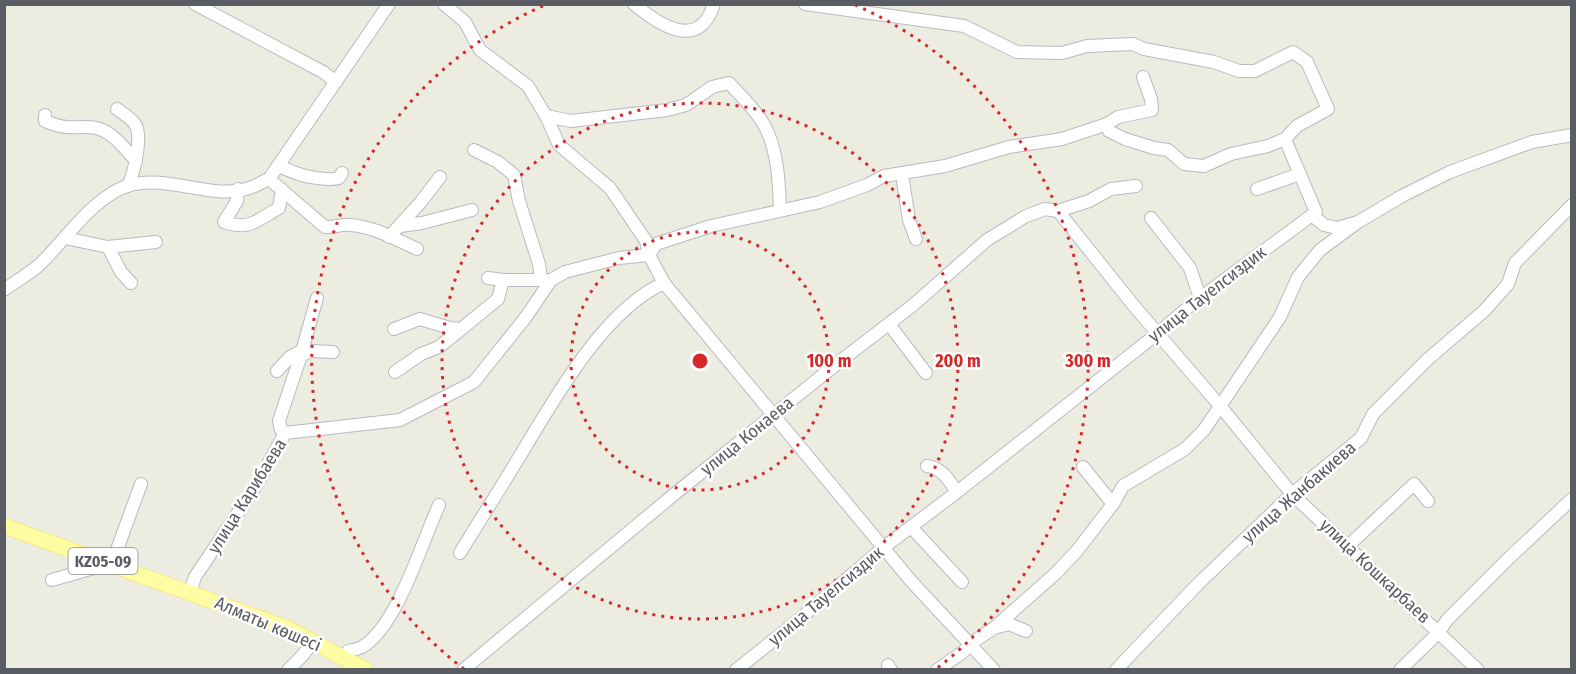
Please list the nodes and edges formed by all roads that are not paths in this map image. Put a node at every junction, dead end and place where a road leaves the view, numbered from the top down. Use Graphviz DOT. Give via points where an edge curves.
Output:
graph roads {
  1 [pos="195,4"];
  2 [pos="389,4"];
  3 [pos="444,4"];
  4 [pos="634,4"];
  5 [pos="714,4"];
  6 [pos="804,4"];
  7 [pos="1143,77"];
  8 [pos="336,82"];
  9 [pos="117,109"];
  10 [pos="45,115"];
  11 [pos="546,116"];
  12 [pos="1107,124"];
  13 [pos="1572,135"];
  14 [pos="1285,139"];
  15 [pos="474,150"];
  16 [pos="135,161"];
  17 [pos="277,167"];
  18 [pos="342,173"];
  19 [pos="902,174"];
  20 [pos="1299,174"];
  21 [pos="440,177"];
  22 [pos="269,178"];
  23 [pos="129,186"];
  24 [pos="1136,186"];
  25 [pos="238,189"];
  26 [pos="1257,189"];
  27 [pos="282,190"];
  28 [pos="1572,205"];
  29 [pos="472,210"];
  30 [pos="780,210"];
  31 [pos="1058,211"];
  32 [pos="1313,216"];
  33 [pos="1152,218"];
  34 [pos="1358,222"];
  35 [pos="1324,225"];
  36 [pos="400,226"];
  37 [pos="390,237"];
  38 [pos="65,238"];
  39 [pos="916,239"];
  40 [pos="156,242"];
  41 [pos="108,247"];
  42 [pos="1324,247"];
  43 [pos="417,249"];
  44 [pos="649,255"];
  45 [pos="488,278"];
  46 [pos="503,280"];
  47 [pos="546,280"];
  48 [pos="131,283"];
  49 [pos="664,283"];
  50 [pos="4,290"];
  51 [pos="317,298"];
  52 [pos="1200,298"];
  53 [pos="889,324"];
  54 [pos="394,329"];
  55 [pos="461,330"];
  56 [pos="1158,333"];
  57 [pos="333,352"];
  58 [pos="302,353"];
  59 [pos="277,371"];
  60 [pos="395,372"];
  61 [pos="926,373"];
  62 [pos="1221,407"];
  63 [pos="774,415"];
  64 [pos="285,433"];
  65 [pos="927,466"];
  66 [pos="1083,467"];
  67 [pos="141,484"];
  68 [pos="957,492"];
  69 [pos="1292,494"];
  70 [pos="1572,499"];
  71 [pos="1428,501"];
  72 [pos="1113,504"];
  73 [pos="439,506"];
  74 [pos="4,526"];
  75 [pos="911,526"];
  76 [pos="1348,546"];
  77 [pos="882,548"];
  78 [pos="460,553"];
  79 [pos="111,564"];
  80 [pos="52,580"];
  81 [pos="962,582"];
  82 [pos="195,594"];
  83 [pos="994,628"];
  84 [pos="1026,631"];
  85 [pos="1439,632"];
  86 [pos="313,641"];
  87 [pos="970,644"];
  88 [pos="344,658"];
  89 [pos="288,669"];
  90 [pos="366,669"];
  91 [pos="463,669"];
  92 [pos="736,669"];
  93 [pos="937,669"];
  94 [pos="994,669"];
  95 [pos="1116,669"];
  96 [pos="1400,669"];
  97 [pos="1478,669"];
  1 -- 8 [label="street"];
  2 -- 8 [label="street"];
  3 -- 11 [label="street" via="465,22 480,50 528,86"];
  4 -- 5 [label="street" via="667,28 681,32 706,22"];
  6 -- 14 [label="street" via="964,26 1017,52 1062,53 1087,46 1133,45 1239,71 1255,71 1293,52 1307,62 1328,109 1297,126"];
  7 -- 12 [label="street" via="1152,110 1118,117"];
  8 -- 17 [label="street"];
  9 -- 16 [label="street" via="135,123 138,131"];
  10 -- 16 [label="street" via="45,121 54,124 103,130"];
  11 -- 30 [label="street" via="571,122 667,110 686,105 712,87 729,83 763,123 777,162"];
  11 -- 44 [label="street" via="560,145 610,188 646,241"];
  12 -- 14 [label="street" via="1109,131 1125,139 1168,150 1184,164 1204,166"];
  12 -- 19 [label="street" via="1062,139 1009,147"];
  13 -- 34 [label="street" via="1532,142 1450,172"];
  14 -- 20 [label="street"];
  15 -- 47 [label="street" via="514,175"];
  16 -- 23 [label="street"];
  17 -- 18 [label="street" via="334,180"];
  17 -- 22 [label="street"];
  19 -- 30 [label="street" via="884,176 820,202"];
  19 -- 39 [label="street" via="907,212"];
  20 -- 26 [label="street"];
  20 -- 32 [label="street" via="1316,212"];
  21 -- 36 [label="street"];
  22 -- 25 [label="street" via="251,188"];
  22 -- 27 [label="street"];
  23 -- 25 [label="street" via="148,182"];
  23 -- 38 [label="street" via="102,200"];
  24 -- 31 [label="street, улица Конаева" via="1111,189"];
  25 -- 27 [label="street" via="237,201 224,222 235,226 251,226 279,208"];
  27 -- 37 [label="street" via="325,227 346,224"];
  28 -- 69 [label="street, улица Жанбакиева" via="1515,263 1508,284 1484,311 1373,414 1361,438"];
  29 -- 36 [label="street"];
  30 -- 44 [label="street" via="656,244"];
  31 -- 53 [label="street, улица Конаева" via="1045,208 987,240"];
  31 -- 56 [label="street"];
  32 -- 35 [label="street"];
  32 -- 52 [label="street, улица Тауелсиздик"];
  33 -- 52 [label="street" via="1190,268"];
  34 -- 35 [label="street" via="1337,228"];
  34 -- 42 [label="street"];
  35 -- 42 [label="street" via="1329,238"];
  36 -- 37 [label="street"];
  37 -- 43 [label="street"];
  38 -- 41 [label="street"];
  38 -- 50 [label="street" via="37,266"];
  40 -- 41 [label="street"];
  41 -- 48 [label="street"];
  42 -- 62 [label="street" via="1298,277 1280,317"];
  44 -- 47 [label="street" via="619,258"];
  44 -- 49 [label="street"];
  45 -- 46 [label="street"];
  46 -- 47 [label="street"];
  46 -- 55 [label="street" via="498,299"];
  47 -- 64 [label="street, улица Карибаева" via="526,317 474,382 400,420"];
  49 -- 63 [label="street"];
  49 -- 78 [label="street" via="651,289 615,320 584,355"];
  51 -- 58 [label="street"];
  52 -- 56 [label="street, улица Тауелсиздик"];
  53 -- 61 [label="street"];
  53 -- 63 [label="street, улица Конаева"];
  54 -- 55 [label="street" via="420,319"];
  55 -- 60 [label="street"];
  56 -- 62 [label="street, улица Кошкарбаев"];
  56 -- 68 [label="street, улица Тауелсиздик"];
  57 -- 58 [label="street"];
  58 -- 59 [label="street" via="290,357"];
  58 -- 64 [label="street" via="279,421"];
  62 -- 69 [label="street, улица Кошкарбаев"];
  62 -- 72 [label="street" via="1185,449 1123,486"];
  63 -- 77 [label="street"];
  63 -- 91 [label="street, улица Конаева"];
  64 -- 82 [label="street, улица Карибаева" via="257,484 195,577"];
  65 -- 68 [label="street" via="936,467"];
  66 -- 72 [label="street"];
  67 -- 79 [label="street"];
  68 -- 75 [label="street, улица Тауелсиздик"];
  69 -- 76 [label="street, улица Кошкарбаев"];
  69 -- 95 [label="street, улица Жанбакиева"];
  70 -- 85 [label="street"];
  71 -- 76 [label="street" via="1414,484"];
  72 -- 83 [label="street" via="1055,574"];
  73 -- 88 [label="street" via="403,594 386,622 371,639 348,651"];
  74 -- 79 [label="main road, KZ05-09"];
  75 -- 77 [label="street, улица Тауелсиздик"];
  75 -- 81 [label="street"];
  76 -- 85 [label="street, улица Кошкарбаев"];
  77 -- 87 [label="street"];
  77 -- 92 [label="street, улица Тауелсиздик"];
  79 -- 80 [label="street"];
  79 -- 82 [label="main road, KZ05-09"];
  82 -- 86 [label="main road, Алматы көшесі / KZ05-09"];
  83 -- 84 [label="street" via="1009,624"];
  83 -- 87 [label="street"];
  85 -- 96 [label="street"];
  85 -- 97 [label="street, улица Кошкарбаев"];
  86 -- 88 [label="main road, Алматы көшесі / KZ05-09"];
  86 -- 89 [label="street"];
  87 -- 93 [label="street"];
  87 -- 94 [label="street"];
  88 -- 90 [label="main road, Алматы көшесі / KZ05-09"];
}
